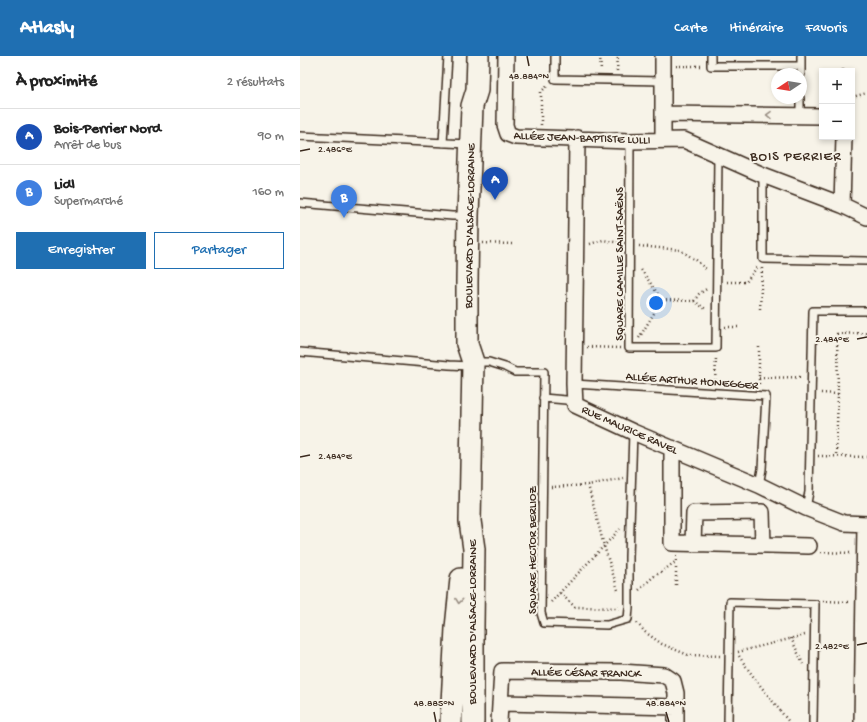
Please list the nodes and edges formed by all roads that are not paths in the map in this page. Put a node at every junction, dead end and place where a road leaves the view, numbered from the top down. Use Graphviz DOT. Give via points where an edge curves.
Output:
graph roads {
  1 [pos="448,56"];
  2 [pos="478,56"];
  3 [pos="506,56"];
  4 [pos="555,56"];
  5 [pos="711,56"];
  6 [pos="801,56"];
  7 [pos="801,66"];
  8 [pos="663,68"];
  9 [pos="477,90"];
  10 [pos="800,104"];
  11 [pos="663,114"];
  12 [pos="800,116"];
  13 [pos="819,116"];
  14 [pos="300,136"];
  15 [pos="577,138"];
  16 [pos="630,140"];
  17 [pos="663,140"];
  18 [pos="844,140"];
  19 [pos="443,142"];
  20 [pos="470,144"];
  21 [pos="718,155"];
  22 [pos="763,175"];
  23 [pos="300,203"];
  24 [pos="842,205"];
  25 [pos="472,210"];
  26 [pos="867,217"];
  27 [pos="867,261"];
  28 [pos="480,306"];
  29 [pos="867,311"];
  30 [pos="300,352"];
  31 [pos="473,364"];
  32 [pos="574,384"];
  33 [pos="543,398"];
  34 [pos="575,405"];
  35 [pos="633,432"];
  36 [pos="672,448"];
  37 [pos="759,485"];
  38 [pos="806,508"];
  39 [pos="470,521"];
  40 [pos="866,524"];
  41 [pos="693,544"];
  42 [pos="763,546"];
  43 [pos="810,546"];
  44 [pos="865,690"];
  45 [pos="500,703"];
  46 [pos="676,707"];
  47 [pos="451,722"];
  48 [pos="473,722"];
  49 [pos="499,722"];
  50 [pos="676,722"];
  51 [pos="728,722"];
  52 [pos="813,722"];
  53 [pos="862,722"];
  1 -- 19 [label="lane"];
  2 -- 9 [label="main road, BOULEVARD D'ALSACE-LORRAINE"];
  3 -- 15 [label="street, ALLÉE JEAN-BAPTISTE LULLI" via="505,125 508,134 516,137"];
  4 -- 8 [label="lane" via="555,79 617,80"];
  5 -- 7 [label="lane" via="711,66"];
  6 -- 7 [label="lane"];
  8 -- 11 [label="street"];
  9 -- 20 [label="main road, BOULEVARD D'ALSACE-LORRAINE" via="472,106"];
  9 -- 28 [label="main road, BOULEVARD D'ALSACE-LORRAINE" via="482,105 479,200 483,207"];
  10 -- 12 [label="lane"];
  12 -- 11 [label="street, one-way"];
  11 -- 17 [label="street"];
  12 -- 13 [label="street"];
  14 -- 19 [label="lane"];
  15 -- 16 [label="street, ALLÉE JEAN-BAPTISTE LULLI"];
  15 -- 32 [label="street, RUE MAURICE RAVEL"];
  16 -- 17 [label="street, ALLÉE JEAN-BAPTISTE LULLI"];
  16 -- 21 [label="lane, SQUARE CAMILLE SAINT-SAËNS" via="629,348 716,348"];
  17 -- 21 [label="street, ALLÉE JEAN-BAPTISTE LULLI" via="684,140"];
  18 -- 24 [label="street"];
  19 -- 20 [label="lane"];
  20 -- 25 [label="main road, BOULEVARD D'ALSACE-LORRAINE"];
  21 -- 22 [label="street, ALLÉE JEAN-BAPTISTE LULLI"];
  22 -- 24 [label="street, ALLÉE JEAN-BAPTISTE LULLI"];
  22 -- 27 [label="lane" via="763,259"];
  23 -- 25 [label="lane" via="452,216"];
  24 -- 26 [label="street, ALLÉE JEAN-BAPTISTE LULLI"];
  25 -- 28 [label="main road" via="477,227 475,298"];
  25 -- 31 [label="main road, BOULEVARD D'ALSACE-LORRAINE" via="467,344"];
  28 -- 31 [label="main road, BOULEVARD D'ALSACE-LORRAINE" via="479,346"];
  29 -- 38 [label="lane" via="813,311 809,492"];
  30 -- 31 [label="lane" via="449,365"];
  31 -- 33 [label="lane, SQUARE HECTOR BERLIOZ" via="489,362 515,372 544,372"];
  31 -- 39 [label="main road, BOULEVARD D'ALSACE-LORRAINE"];
  32 -- 34 [label="street, RUE MAURICE RAVEL"];
  32 -- 37 [label="lane, ALLÉE ARTHUR HONEGGER" via="766,396"];
  33 -- 34 [label="lane" via="566,400"];
  33 -- 35 [label="lane, SQUARE HECTOR BERLIOZ" via="541,613 544,623 608,625 628,619"];
  34 -- 35 [label="street, RUE MAURICE RAVEL"];
  35 -- 36 [label="street, RUE MAURICE RAVEL"];
  36 -- 37 [label="street, RUE MAURICE RAVEL"];
  36 -- 41 [label="street" via="672,543"];
  37 -- 38 [label="street, RUE MAURICE RAVEL"];
  38 -- 40 [label="street, RUE MAURICE RAVEL" via="844,523"];
  39 -- 47 [label="main road, BOULEVARD D'ALSACE-LORRAINE, one-way" via="464,550 456,628"];
  39 -- 48 [label="main road, BOULEVARD D'ALSACE-LORRAINE" via="474,549"];
  40 -- 44 [label="street"];
  41 -- 42 [label="street"];
  41 -- 42 [label="street" via="694,513 762,512"];
  42 -- 43 [label="street"];
  44 -- 53 [label="street"];
  45 -- 46 [label="street"];
  45 -- 46 [label="street, ALLÉE CÉSAR FRANCK" via="502,671 621,672 664,675 672,681 676,693"];
  45 -- 49 [label="street, ALLÉE CÉSAR FRANCK"];
  46 -- 50 [label="street, ALLÉE CÉSAR FRANCK"];
  51 -- 52 [label="lane" via="730,602 815,604"];
}
